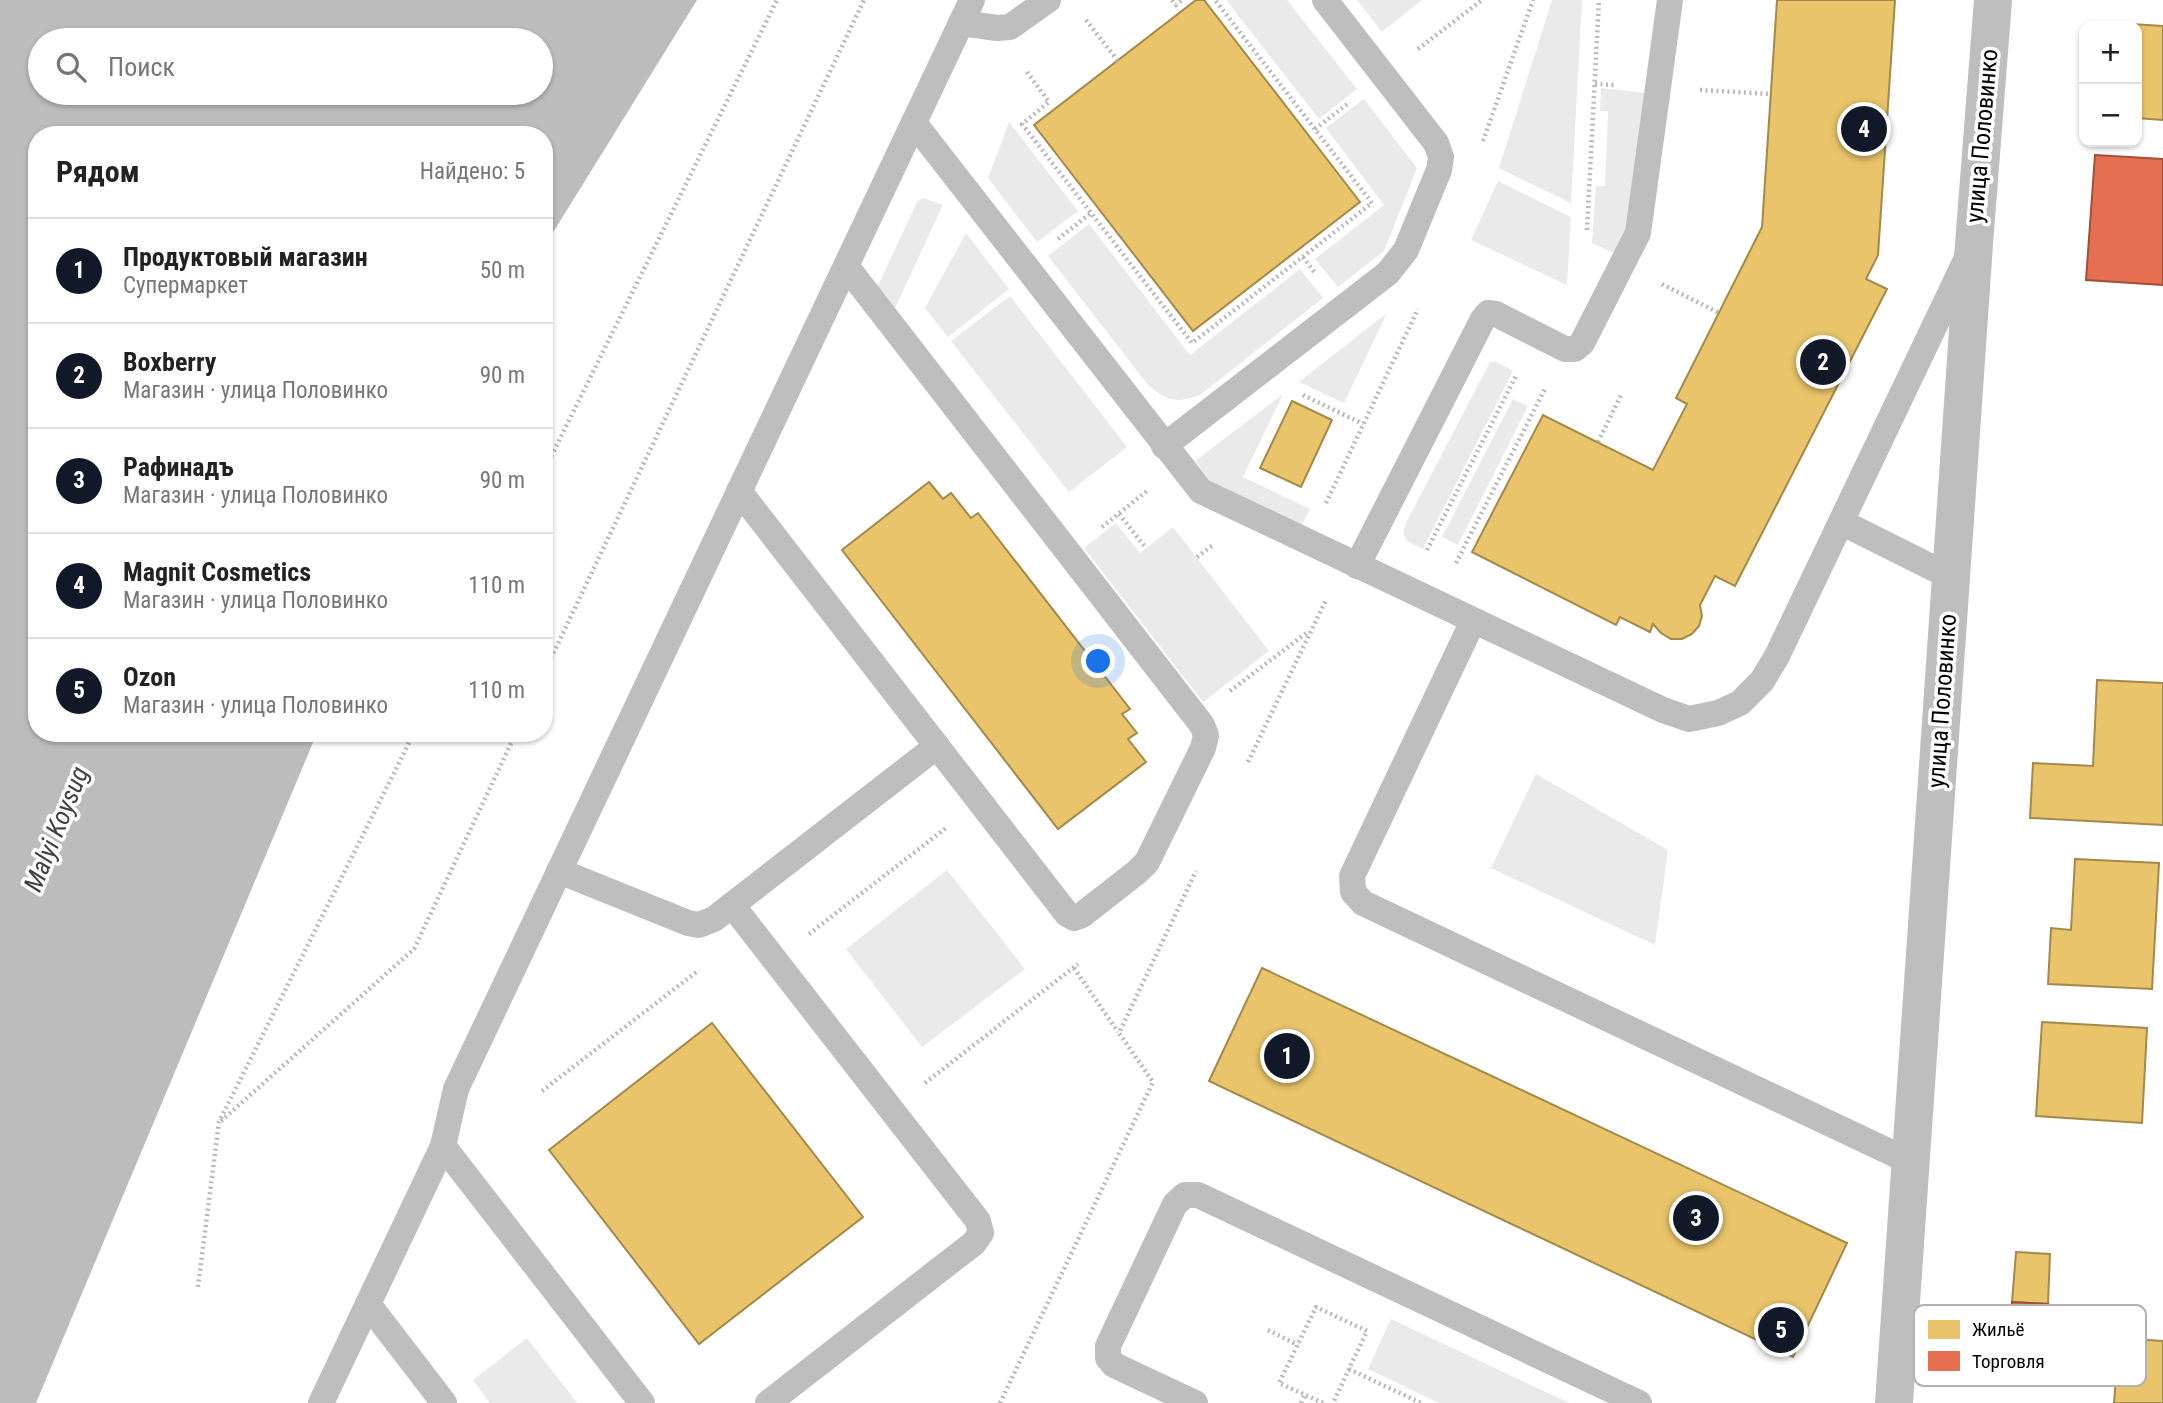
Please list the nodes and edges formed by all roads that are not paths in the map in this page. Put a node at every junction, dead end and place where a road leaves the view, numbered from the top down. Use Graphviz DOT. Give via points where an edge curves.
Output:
graph roads {
  1 [pos="1048,0"];
  2 [pos="1325,0"];
  3 [pos="1671,0"];
  4 [pos="1993,0"];
  5 [pos="966,12"];
  6 [pos="914,123"];
  7 [pos="1974,244"];
  8 [pos="846,266"];
  9 [pos="1172,457"];
  10 [pos="739,491"];
  11 [pos="1841,522"];
  12 [pos="1357,566"];
  13 [pos="1951,577"];
  14 [pos="1473,621"];
  15 [pos="937,746"];
  16 [pos="559,871"];
  17 [pos="732,905"];
  18 [pos="443,1146"];
  19 [pos="1910,1161"];
  20 [pos="368,1304"];
  21 [pos="321,1403"];
  22 [pos="444,1403"];
  23 [pos="642,1403"];
  24 [pos="768,1403"];
  25 [pos="1195,1403"];
  26 [pos="1639,1403"];
  27 [pos="1894,1403"];
  1 -- 5 [label="lane" via="1010,27 997,28"];
  2 -- 9 [label="lane" via="1436,144 1439,170 1398,262 1269,366"];
  3 -- 12 [label="lane" via="1638,233 1582,343 1565,349 1488,313"];
  4 -- 7 [label="street, улица Половинко"];
  5 -- 6 [label="lane"];
  6 -- 8 [label="lane"];
  6 -- 9 [label="lane"];
  7 -- 11 [label="lane"];
  7 -- 13 [label="street, улица Половинко"];
  8 -- 10 [label="lane"];
  8 -- 15 [label="lane" via="1206,735 1153,852 1137,872 1074,918"];
  9 -- 12 [label="lane" via="1201,491"];
  10 -- 15 [label="lane"];
  10 -- 16 [label="lane"];
  11 -- 13 [label="lane"];
  11 -- 14 [label="lane" via="1762,681 1740,703 1718,713 1689,719 1663,710"];
  12 -- 14 [label="lane"];
  13 -- 19 [label="street, улица Половинко"];
  14 -- 19 [label="lane" via="1352,876 1353,892 1363,903"];
  15 -- 17 [label="lane"];
  16 -- 17 [label="lane" via="688,923 699,925 714,919"];
  16 -- 18 [label="lane" via="456,1088"];
  17 -- 24 [label="lane" via="978,1221 981,1233"];
  18 -- 20 [label="lane"];
  18 -- 23 [label="lane"];
  19 -- 27 [label="street, улица Половинко"];
  20 -- 21 [label="lane"];
  20 -- 22 [label="lane"];
  25 -- 26 [label="lane" via="1108,1358 1108,1346 1175,1204 1185,1195 1198,1195"];
}
